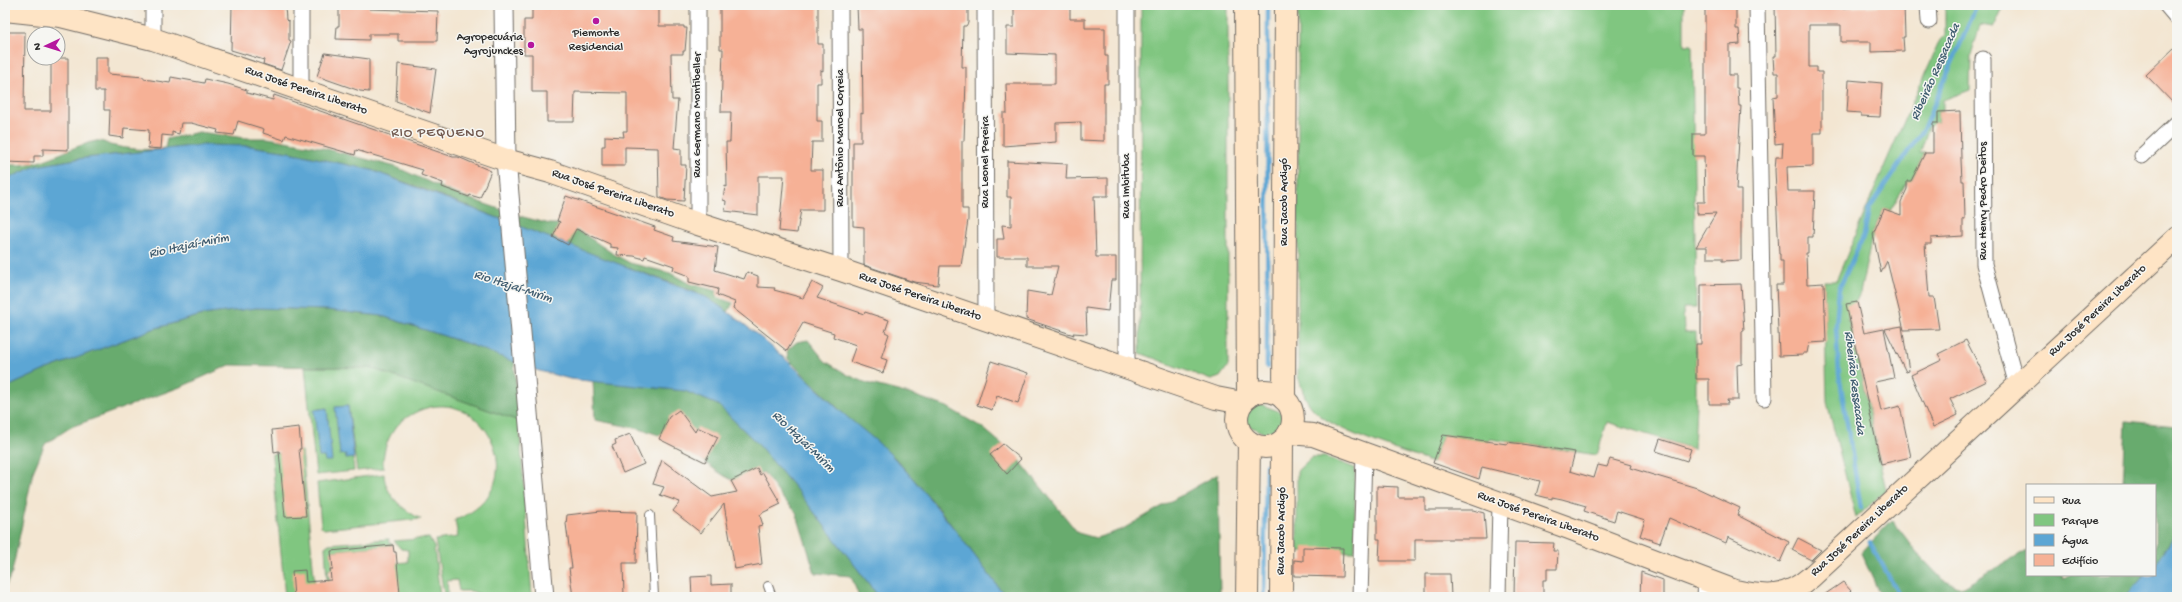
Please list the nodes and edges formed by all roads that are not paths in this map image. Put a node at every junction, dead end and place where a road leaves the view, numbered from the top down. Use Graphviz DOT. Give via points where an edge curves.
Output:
graph roads {
  1 [pos="153,5"];
  2 [pos="301,5"];
  3 [pos="504,5"];
  4 [pos="698,5"];
  5 [pos="840,5"];
  6 [pos="985,5"];
  7 [pos="1128,5"];
  8 [pos="1246,5"];
  9 [pos="1286,5"];
  10 [pos="1756,5"];
  11 [pos="1928,5"];
  12 [pos="2166,5"];
  13 [pos="10,8"];
  14 [pos="2177,18"];
  15 [pos="1929,21"];
  16 [pos="153,39"];
  17 [pos="1983,59"];
  18 [pos="301,88"];
  19 [pos="2177,123"];
  20 [pos="2142,156"];
  21 [pos="506,160"];
  22 [pos="698,224"];
  23 [pos="2177,238"];
  24 [pos="841,270"];
  25 [pos="986,320"];
  26 [pos="1127,366"];
  27 [pos="2016,386"];
  28 [pos="1764,398"];
  29 [pos="1243,407"];
  30 [pos="1287,422"];
  31 [pos="1249,442"];
  32 [pos="1364,454"];
  33 [pos="1500,503"];
  34 [pos="650,515"];
  35 [pos="768,586"];
  36 [pos="1705,588"];
  37 [pos="544,597"];
  38 [pos="654,597"];
  39 [pos="772,597"];
  40 [pos="1247,597"];
  41 [pos="1281,597"];
  42 [pos="1360,597"];
  43 [pos="1498,597"];
  1 -- 16 [label="street"];
  2 -- 18 [label="street"];
  3 -- 21 [label="street"];
  4 -- 22 [label="street, Rua Germano Montibeller"];
  5 -- 24 [label="street, Rua Antônio Manoel Correia"];
  6 -- 25 [label="street, Rua Leonel Pereira"];
  7 -- 26 [label="street, Rua Imbituba"];
  8 -- 29 [label="main road"];
  9 -- 30 [label="main road, Rua Jacob Ardigó"];
  10 -- 28 [label="street"];
  11 -- 15 [label="street"];
  12 -- 14 [label="street"];
  13 -- 16 [label="main road, Rua José Pereira Liberato" via="90,22"];
  16 -- 18 [label="main road, Rua José Pereira Liberato"];
  17 -- 27 [label="street, Rua Henry Pedro Deitos" via="1984,264"];
  18 -- 21 [label="main road, Rua José Pereira Liberato"];
  19 -- 20 [label="street"];
  21 -- 22 [label="main road, Rua José Pereira Liberato" via="550,172"];
  21 -- 37 [label="street"];
  22 -- 24 [label="main road, Rua José Pereira Liberato"];
  23 -- 27 [label="main road, Rua José Pereira Liberato"];
  24 -- 25 [label="main road, Rua José Pereira Liberato"];
  25 -- 26 [label="main road, Rua José Pereira Liberato"];
  26 -- 29 [label="main road, Rua José Pereira Liberato"];
  27 -- 36 [label="main road, Rua José Pereira Liberato" via="1811,577 1791,592 1778,596 1750,595"];
  29 -- 30 [label="main road" via="1263,391 1278,395"];
  29 -- 31 [label="main road" via="1239,429"];
  30 -- 31 [label="main road" via="1270,447"];
  30 -- 32 [label="main road, Rua José Pereira Liberato" via="1313,435"];
  30 -- 41 [label="main road, Rua Jacob Ardigó"];
  31 -- 40 [label="main road"];
  32 -- 33 [label="main road, Rua José Pereira Liberato"];
  32 -- 42 [label="street"];
  33 -- 36 [label="main road, Rua José Pereira Liberato"];
  33 -- 43 [label="street"];
  34 -- 38 [label="lane"];
  35 -- 39 [label="lane"];
}
